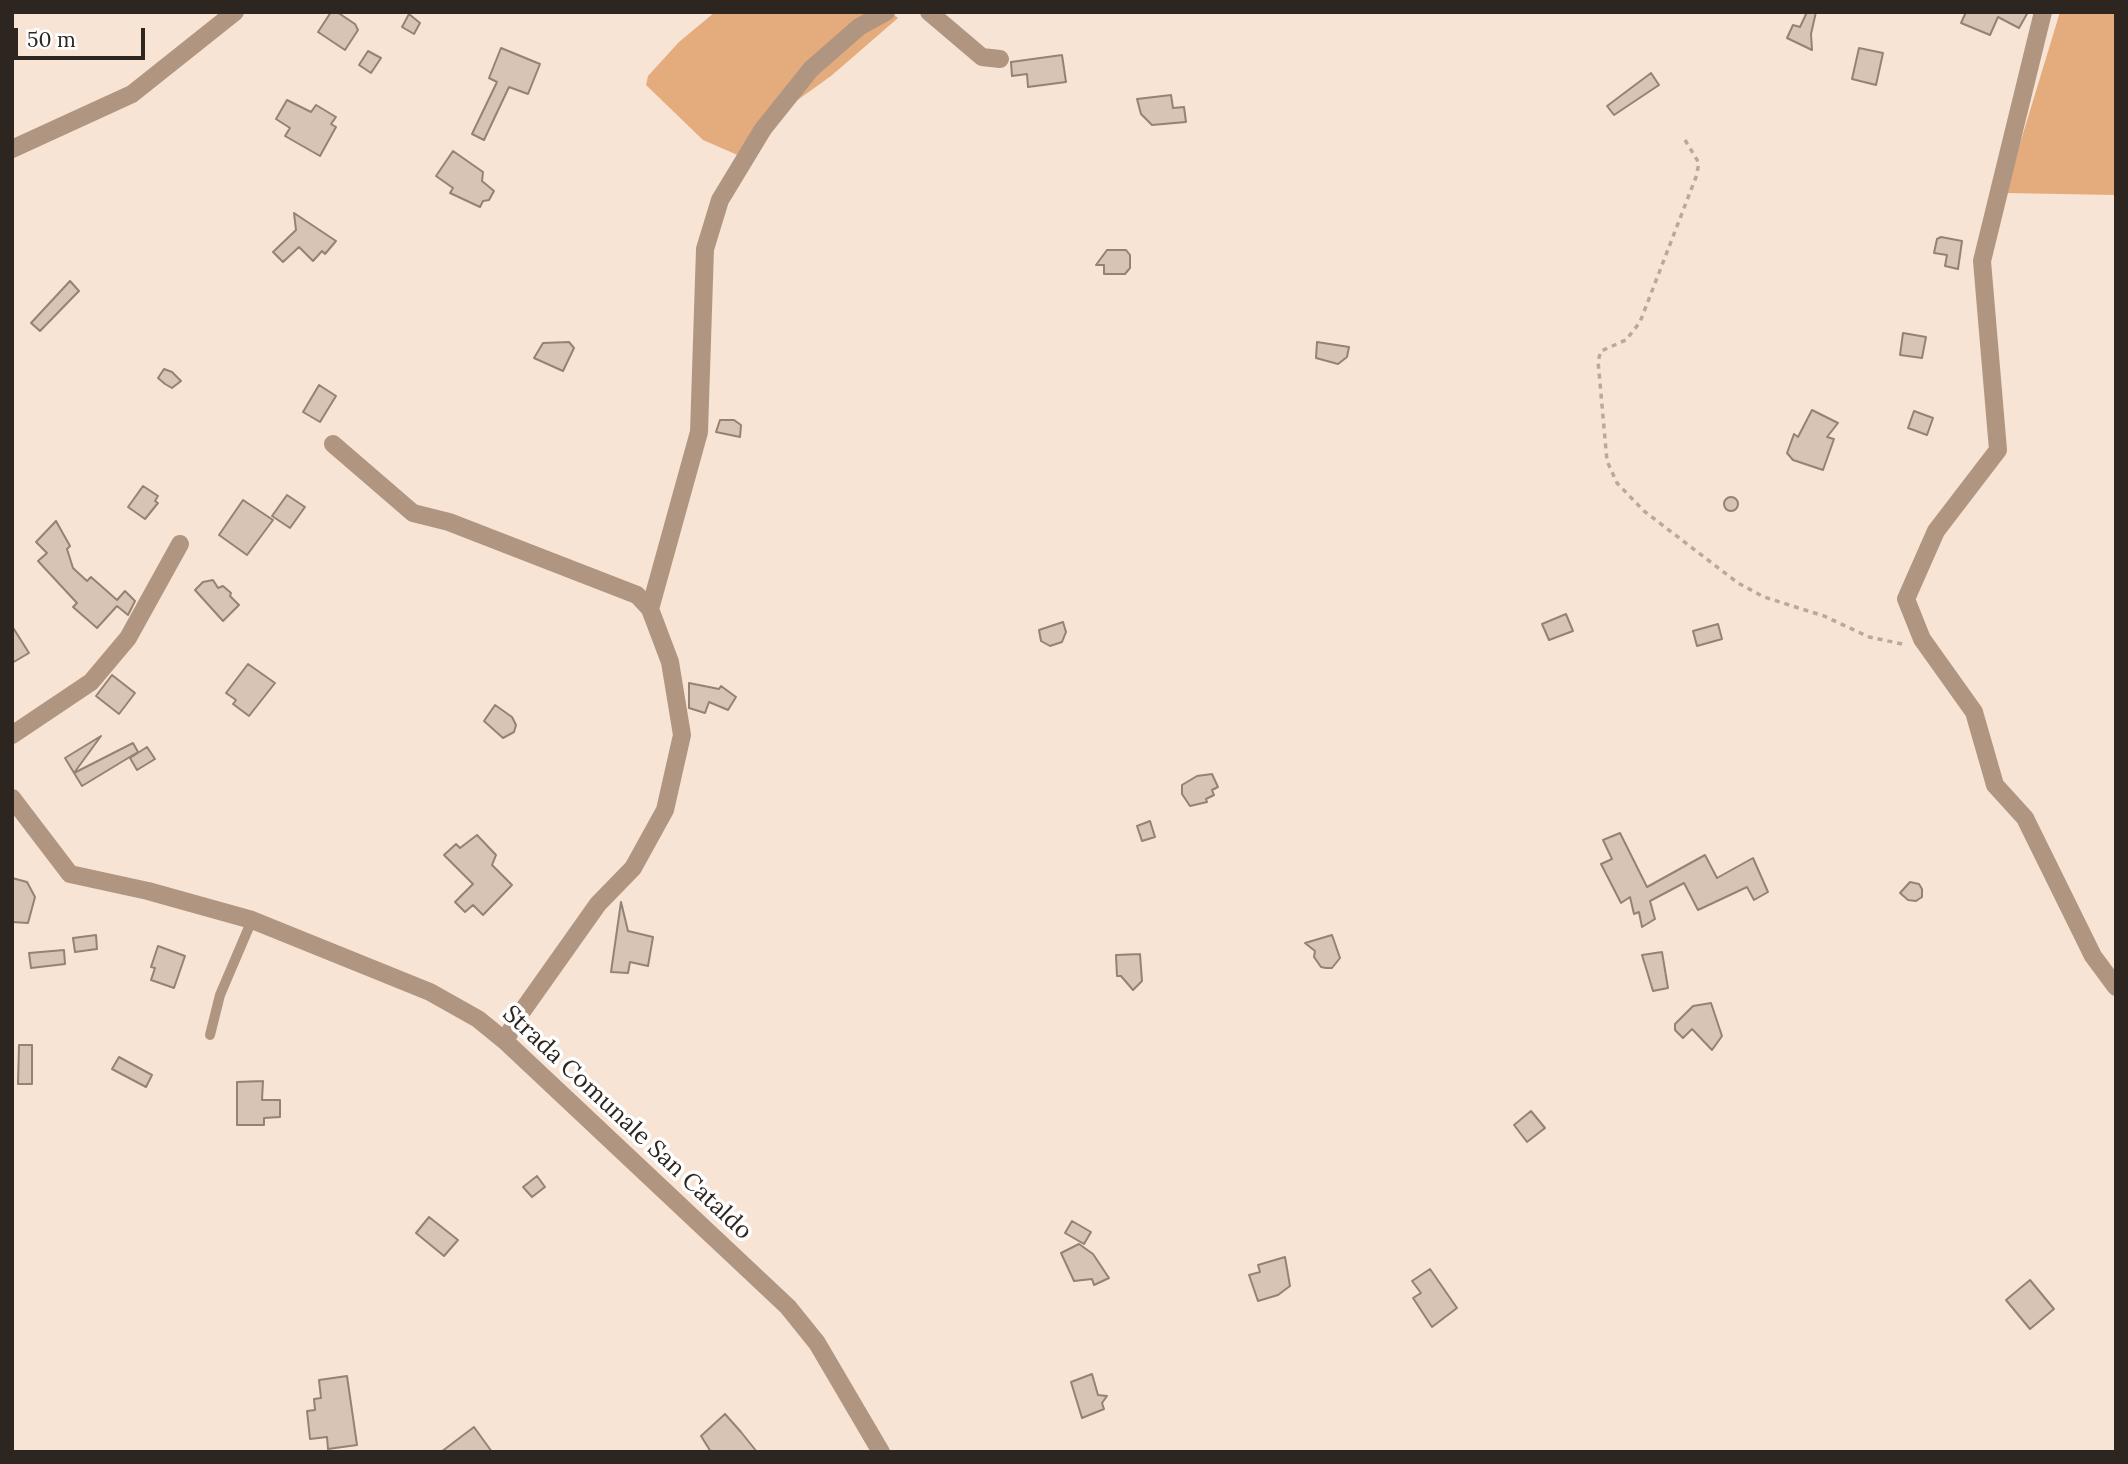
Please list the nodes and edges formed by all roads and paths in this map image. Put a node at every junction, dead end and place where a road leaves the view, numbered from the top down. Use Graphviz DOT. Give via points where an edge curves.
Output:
graph roads {
  1 [pos="235,12"];
  2 [pos="886,12"];
  3 [pos="929,12"];
  4 [pos="2043,12"];
  5 [pos="1000,59"];
  6 [pos="1685,140"];
  7 [pos="12,149"];
  8 [pos="333,444"];
  9 [pos="180,544"];
  10 [pos="650,609"];
  11 [pos="1922,639"];
  12 [pos="12,735"];
  13 [pos="12,798"];
  14 [pos="252,920"];
  15 [pos="2116,987"];
  16 [pos="210,1035"];
  17 [pos="505,1041"];
  18 [pos="881,1452"];
  1 -- 7 [label="street" via="132,94"];
  2 -- 10 [label="street" via="859,27 811,69 763,129 720,200 705,249 699,432"];
  3 -- 5 [label="street" via="982,57"];
  4 -- 11 [label="street" via="1982,261 1998,450 1936,531 1906,599"];
  6 -- 11 [label="path" via="1699,163 1696,177 1640,322 1626,340 1601,351 1598,361 1607,461 1616,483 1698,553 1764,597 1824,616 1869,637 1905,646"];
  8 -- 10 [label="street" via="413,513 449,522 637,595"];
  9 -- 12 [label="street" via="128,638 91,682"];
  10 -- 17 [label="street" via="670,662 682,735 665,810 633,868 598,904"];
  11 -- 15 [label="street" via="1975,712 1995,785 2025,818 2093,956"];
  13 -- 14 [label="street, Strada Comunale San Cataldo" via="70,874"];
  14 -- 16 [label="lane" via="220,995"];
  14 -- 17 [label="street, Strada Comunale San Cataldo" via="430,992 478,1019"];
  17 -- 18 [label="street, Strada Comunale San Cataldo" via="788,1307 817,1343"];
}
